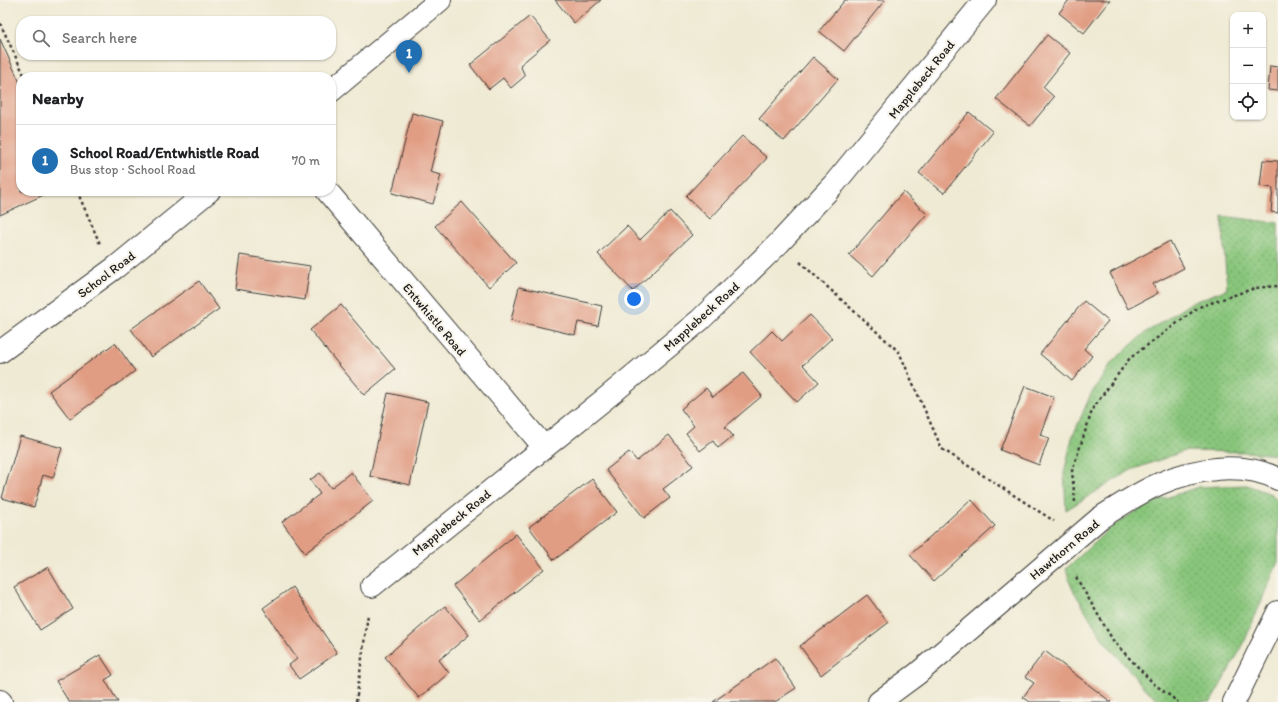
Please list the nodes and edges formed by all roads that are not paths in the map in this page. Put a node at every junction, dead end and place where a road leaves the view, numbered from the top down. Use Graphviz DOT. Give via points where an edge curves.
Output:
graph roads {
  1 [pos="440,0"];
  2 [pos="985,0"];
  3 [pos="336,87"];
  4 [pos="203,196"];
  5 [pos="330,196"];
  6 [pos="0,352"];
  7 [pos="544,447"];
  8 [pos="1278,479"];
  9 [pos="372,586"];
  10 [pos="1278,612"];
  11 [pos="879,702"];
  12 [pos="1234,702"];
  1 -- 3 [label="street"];
  2 -- 7 [label="street, Mapplebeck Road" via="835,183 779,243 700,320"];
  4 -- 6 [label="street, School Road" via="116,267"];
  5 -- 7 [label="street, Entwhistle Road"];
  7 -- 9 [label="street, Mapplebeck Road"];
  8 -- 11 [label="street, Hawthorn Road" via="1241,468 1216,469 1158,484 1128,500 1100,518 916,674"];
  10 -- 12 [label="street"];
}
